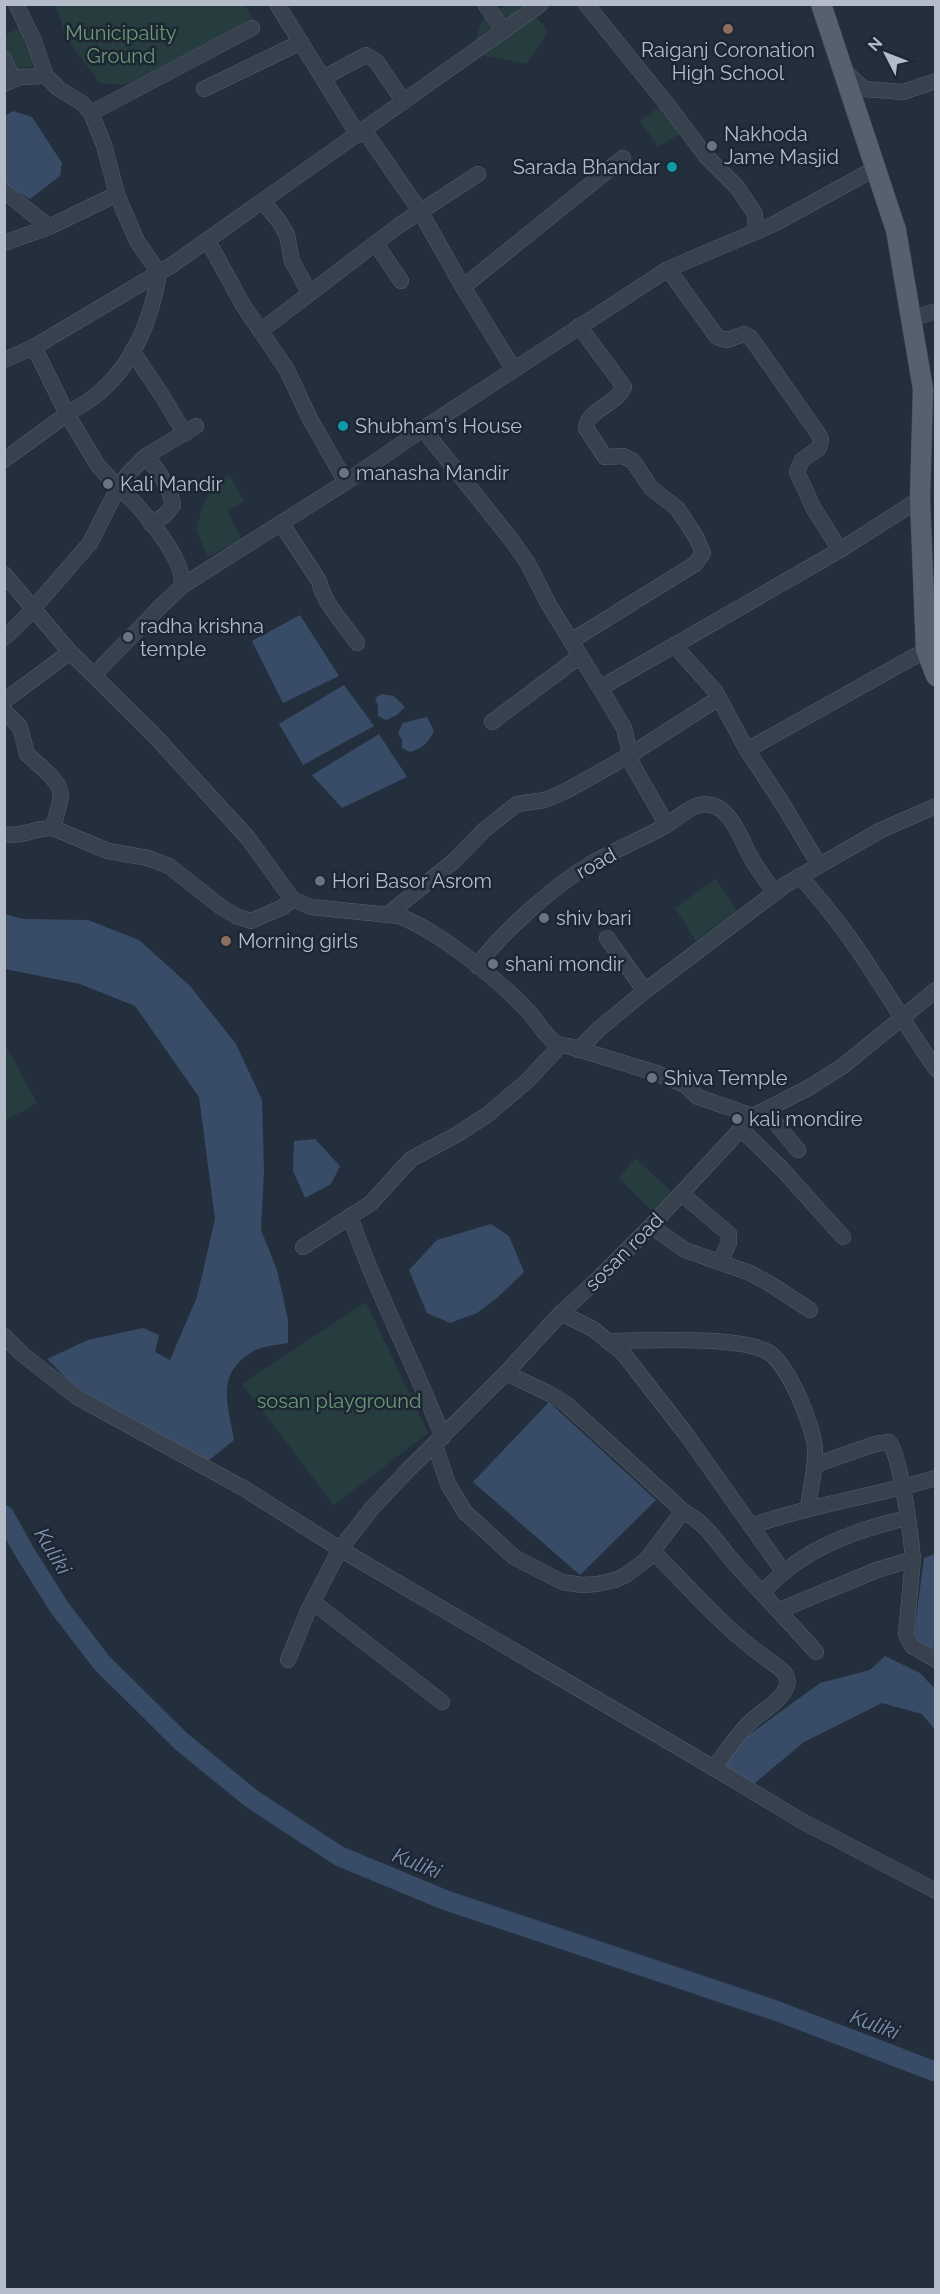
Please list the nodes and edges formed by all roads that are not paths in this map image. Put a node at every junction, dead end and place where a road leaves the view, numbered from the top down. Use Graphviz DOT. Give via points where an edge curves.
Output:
graph roads {
  1 [pos="16,4"];
  2 [pos="277,4"];
  3 [pos="485,4"];
  4 [pos="541,4"];
  5 [pos="586,4"];
  6 [pos="821,4"];
  7 [pos="252,28"];
  8 [pos="504,30"];
  9 [pos="301,42"];
  10 [pos="4,59"];
  11 [pos="842,69"];
  12 [pos="46,76"];
  13 [pos="323,78"];
  14 [pos="9,82"];
  15 [pos="935,82"];
  16 [pos="204,89"];
  17 [pos="404,102"];
  18 [pos="91,113"];
  19 [pos="361,133"];
  20 [pos="623,158"];
  21 [pos="876,168"];
  22 [pos="478,174"];
  23 [pos="4,191"];
  24 [pos="117,194"];
  25 [pos="263,202"];
  26 [pos="420,211"];
  27 [pos="49,227"];
  28 [pos="756,232"];
  29 [pos="208,241"];
  30 [pos="4,243"];
  31 [pos="376,244"];
  32 [pos="668,269"];
  33 [pos="159,273"];
  34 [pos="401,281"];
  35 [pos="463,287"];
  36 [pos="309,292"];
  37 [pos="936,311"];
  38 [pos="911,319"];
  39 [pos="579,326"];
  40 [pos="262,330"];
  41 [pos="34,347"];
  42 [pos="132,351"];
  43 [pos="4,360"];
  44 [pos="514,370"];
  45 [pos="67,414"];
  46 [pos="423,429"];
  47 [pos="146,456"];
  48 [pos="4,460"];
  49 [pos="346,482"];
  50 [pos="118,488"];
  51 [pos="920,499"];
  52 [pos="281,523"];
  53 [pos="151,524"];
  54 [pos="840,549"];
  55 [pos="4,574"];
  56 [pos="182,586"];
  57 [pos="930,588"];
  58 [pos="32,609"];
  59 [pos="4,638"];
  60 [pos="571,641"];
  61 [pos="357,643"];
  62 [pos="674,645"];
  63 [pos="926,650"];
  64 [pos="70,652"];
  65 [pos="580,656"];
  66 [pos="94,675"];
  67 [pos="936,676"];
  68 [pos="600,688"];
  69 [pos="719,698"];
  70 [pos="4,701"];
  71 [pos="4,711"];
  72 [pos="492,722"];
  73 [pos="747,750"];
  74 [pos="630,755"];
  75 [pos="936,806"];
  76 [pos="667,825"];
  77 [pos="53,828"];
  78 [pos="4,834"];
  79 [pos="819,865"];
  80 [pos="799,876"];
  81 [pos="775,893"];
  82 [pos="292,899"];
  83 [pos="387,915"];
  84 [pos="607,938"];
  85 [pos="477,966"];
  86 [pos="936,990"];
  87 [pos="645,991"];
  88 [pos="902,1016"];
  89 [pos="569,1047"];
  90 [pos="936,1069"];
  91 [pos="759,1113"];
  92 [pos="740,1128"];
  93 [pos="798,1150"];
  94 [pos="682,1194"];
  95 [pos="350,1216"];
  96 [pos="651,1226"];
  97 [pos="843,1237"];
  98 [pos="303,1247"];
  99 [pos="720,1262"];
  100 [pos="810,1310"];
  101 [pos="561,1312"];
  102 [pos="4,1336"];
  103 [pos="609,1341"];
  104 [pos="506,1373"];
  105 [pos="439,1441"];
  106 [pos="815,1465"];
  107 [pos="936,1478"];
  108 [pos="902,1488"];
  109 [pos="808,1509"];
  110 [pos="683,1511"];
  111 [pos="907,1518"];
  112 [pos="751,1526"];
  113 [pos="340,1549"];
  114 [pos="653,1551"];
  115 [pos="913,1559"];
  116 [pos="783,1571"];
  117 [pos="763,1592"];
  118 [pos="313,1602"];
  119 [pos="780,1610"];
  120 [pos="816,1652"];
  121 [pos="288,1660"];
  122 [pos="936,1660"];
  123 [pos="442,1702"];
  124 [pos="714,1768"];
  125 [pos="936,1891"];
  1 -- 12 [label="street"];
  2 -- 9 [label="street"];
  3 -- 8 [label="street"];
  4 -- 8 [label="street"];
  5 -- 28 [label="street" via="705,155 737,187 754,213"];
  6 -- 11 [label="main road"];
  7 -- 18 [label="street"];
  8 -- 17 [label="street"];
  9 -- 13 [label="street"];
  9 -- 16 [label="street"];
  10 -- 14 [label="street"];
  11 -- 15 [label="street" via="864,89 903,92"];
  11 -- 21 [label="main road"];
  12 -- 14 [label="street" via="20,77"];
  12 -- 18 [label="street"];
  13 -- 17 [label="street" via="366,55 376,61"];
  13 -- 19 [label="street"];
  17 -- 19 [label="street"];
  18 -- 24 [label="street" via="105,145"];
  19 -- 25 [label="street"];
  19 -- 26 [label="street"];
  20 -- 35 [label="street"];
  21 -- 28 [label="street"];
  21 -- 38 [label="main road" via="896,230"];
  22 -- 26 [label="street"];
  23 -- 27 [label="street"];
  24 -- 27 [label="street"];
  24 -- 33 [label="street" via="137,241"];
  25 -- 29 [label="street"];
  25 -- 36 [label="street" via="287,236 292,261"];
  26 -- 31 [label="street"];
  26 -- 35 [label="street"];
  27 -- 30 [label="street"];
  28 -- 32 [label="street"];
  29 -- 33 [label="street"];
  29 -- 40 [label="street" via="243,305"];
  31 -- 34 [label="street"];
  31 -- 36 [label="street"];
  32 -- 39 [label="street"];
  32 -- 54 [label="street" via="717,337 727,340 744,334 751,338 817,432 821,439 819,448 802,460 797,472 814,509"];
  33 -- 41 [label="street"];
  33 -- 42 [label="street" via="149,316"];
  35 -- 44 [label="street"];
  36 -- 40 [label="street"];
  37 -- 38 [label="street"];
  38 -- 51 [label="main road" via="923,389"];
  39 -- 44 [label="street"];
  39 -- 60 [label="street" via="624,387 614,401 589,418 586,429 605,457 623,456 633,461 651,488 677,508 702,553 695,564"];
  40 -- 49 [label="street"];
  41 -- 43 [label="street"];
  41 -- 45 [label="street"];
  42 -- 45 [label="street" via="105,387"];
  42 -- 47 [label="street" via="191,430"];
  44 -- 46 [label="street"];
  45 -- 48 [label="street"];
  45 -- 50 [label="street" via="97,464"];
  46 -- 49 [label="street"];
  46 -- 60 [label="street" via="516,546"];
  47 -- 50 [label="street"];
  47 -- 53 [label="street" via="173,505"];
  49 -- 52 [label="street"];
  50 -- 53 [label="street"];
  50 -- 58 [label="street" via="90,543"];
  51 -- 54 [label="street"];
  51 -- 57 [label="main road"];
  52 -- 56 [label="street"];
  52 -- 61 [label="street"];
  53 -- 56 [label="street" via="179,565"];
  54 -- 62 [label="street"];
  55 -- 58 [label="street"];
  56 -- 66 [label="street"];
  57 -- 63 [label="main road"];
  58 -- 59 [label="street"];
  58 -- 64 [label="street"];
  60 -- 65 [label="street"];
  62 -- 68 [label="street"];
  62 -- 69 [label="street"];
  63 -- 67 [label="main road"];
  63 -- 73 [label="street"];
  64 -- 66 [label="street"];
  64 -- 70 [label="street"];
  65 -- 68 [label="street"];
  65 -- 72 [label="street"];
  66 -- 82 [label="street" via="248,837"];
  68 -- 74 [label="street" via="624,728"];
  69 -- 73 [label="street"];
  69 -- 74 [label="street"];
  71 -- 77 [label="street" via="20,727 27,754 58,785 61,795"];
  73 -- 79 [label="street"];
  74 -- 76 [label="street"];
  74 -- 83 [label="street" via="557,795 508,809"];
  75 -- 79 [label="street" via="881,830"];
  76 -- 81 [label="street, road" via="697,806 708,804 719,809 737,828"];
  76 -- 85 [label="street, road" via="590,864 560,885"];
  77 -- 78 [label="street"];
  77 -- 82 [label="street" via="108,851 159,861 228,912 251,921"];
  79 -- 80 [label="street"];
  80 -- 81 [label="street"];
  80 -- 88 [label="street" via="830,912"];
  81 -- 87 [label="street"];
  82 -- 83 [label="street" via="311,907"];
  83 -- 85 [label="street" via="408,920"];
  84 -- 87 [label="street"];
  85 -- 89 [label="street" via="527,1011 549,1038"];
  86 -- 88 [label="street, sosan road"];
  87 -- 89 [label="street" via="600,1028"];
  88 -- 90 [label="street"];
  88 -- 91 [label="street, sosan road" via="843,1066"];
  89 -- 91 [label="street" via="656,1073 685,1085 698,1097"];
  89 -- 95 [label="street" via="471,1126 411,1160 376,1198"];
  91 -- 92 [label="street, sosan road"];
  91 -- 93 [label="street"];
  92 -- 94 [label="street, sosan road"];
  92 -- 97 [label="street"];
  94 -- 96 [label="street, sosan road"];
  94 -- 99 [label="street" via="729,1234"];
  95 -- 98 [label="street"];
  95 -- 105 [label="street" via="371,1274 416,1370"];
  96 -- 99 [label="street" via="685,1250"];
  96 -- 101 [label="street, sosan road"];
  99 -- 100 [label="street" via="750,1273"];
  101 -- 103 [label="street"];
  101 -- 104 [label="street, sosan road"];
  102 -- 113 [label="street" via="77,1397 245,1489"];
  103 -- 106 [label="street" via="694,1341 769,1352 785,1372 805,1415 812,1433"];
  103 -- 112 [label="street" via="668,1409"];
  104 -- 105 [label="street, sosan road"];
  104 -- 110 [label="street" via="565,1403"];
  105 -- 113 [label="street, sosan road" via="373,1507"];
  105 -- 114 [label="street" via="448,1484 465,1512 514,1557 562,1582 582,1585 615,1580"];
  106 -- 108 [label="street" via="889,1442 897,1457"];
  106 -- 109 [label="street"];
  107 -- 108 [label="street"];
  108 -- 109 [label="street"];
  108 -- 111 [label="street"];
  109 -- 112 [label="street"];
  110 -- 114 [label="street"];
  110 -- 117 [label="street" via="710,1530"];
  111 -- 115 [label="street"];
  111 -- 116 [label="street" via="842,1537"];
  112 -- 116 [label="street"];
  113 -- 118 [label="street, sosan road"];
  113 -- 124 [label="street"];
  114 -- 124 [label="street" via="727,1628 787,1677 788,1683 779,1698 749,1724"];
  115 -- 119 [label="street"];
  115 -- 122 [label="street" via="906,1634 912,1646"];
  116 -- 117 [label="street"];
  117 -- 119 [label="street"];
  118 -- 121 [label="street, sosan road"];
  118 -- 123 [label="street"];
  119 -- 120 [label="street"];
  124 -- 125 [label="street" via="800,1821"];
}
